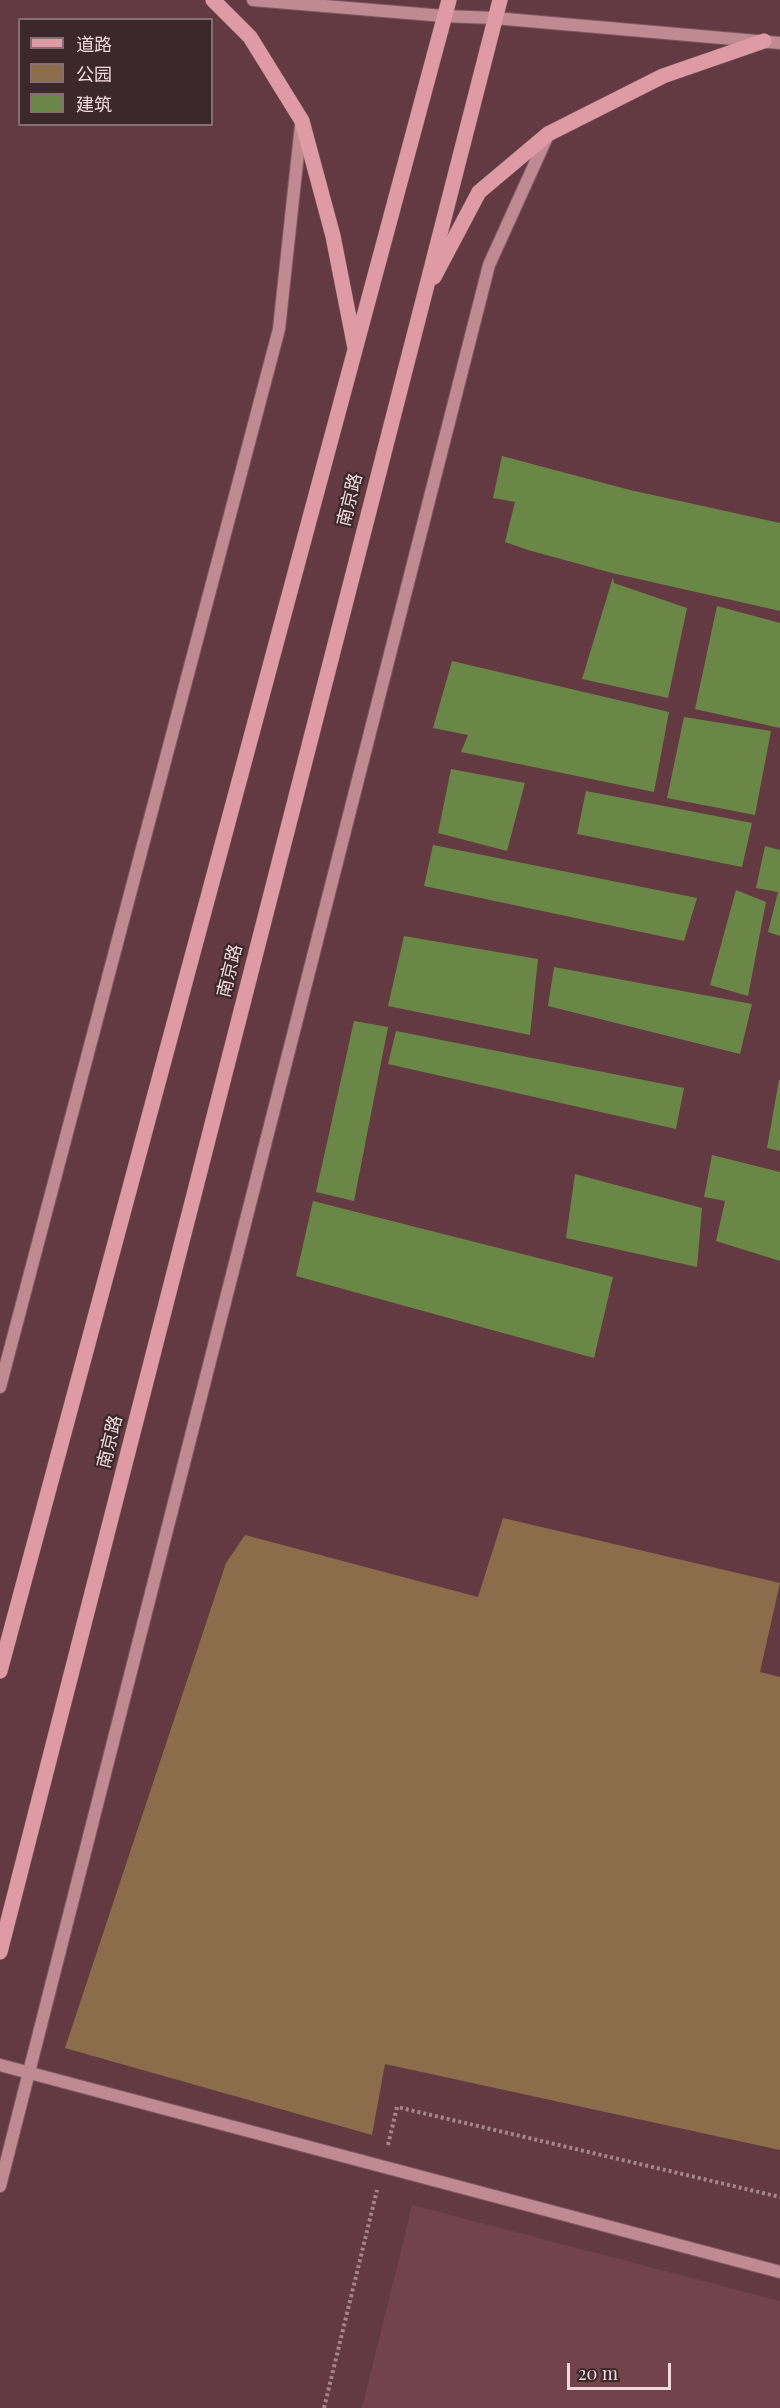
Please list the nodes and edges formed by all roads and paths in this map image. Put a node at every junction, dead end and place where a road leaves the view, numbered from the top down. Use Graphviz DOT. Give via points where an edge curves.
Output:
graph roads {
  1 [pos="213,0"];
  2 [pos="253,0"];
  3 [pos="449,0"];
  4 [pos="500,0"];
  5 [pos="444,16"];
  6 [pos="494,18"];
  7 [pos="764,41"];
  8 [pos="780,43"];
  9 [pos="302,121"];
  10 [pos="548,134"];
  11 [pos="422,301"];
  12 [pos="356,353"];
  13 [pos="0,1387"];
  14 [pos="0,1671"];
  15 [pos="0,1952"];
  16 [pos="0,2065"];
  17 [pos="30,2073"];
  18 [pos="0,2186"];
  19 [pos="780,2272"];
  1 -- 9 [label="main road" via="250,37"];
  2 -- 5 [label="street"];
  3 -- 5 [label="main road, 南京路"];
  4 -- 6 [label="main road, 南京路"];
  5 -- 6 [label="street"];
  5 -- 12 [label="main road, 南京路"];
  6 -- 7 [label="street"];
  6 -- 11 [label="main road, 南京路"];
  7 -- 8 [label="street"];
  7 -- 10 [label="main road" via="663,76"];
  9 -- 12 [label="main road" via="333,236"];
  9 -- 13 [label="street" via="279,329"];
  10 -- 11 [label="main road" via="479,192"];
  10 -- 17 [label="street" via="489,266"];
  11 -- 15 [label="main road, 南京路"];
  12 -- 14 [label="main road, 南京路"];
  16 -- 17 [label="street"];
  17 -- 18 [label="street"];
  17 -- 19 [label="street"];
}
